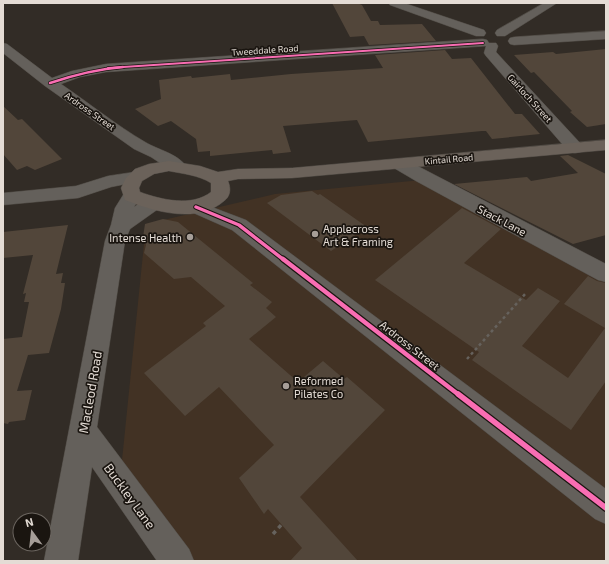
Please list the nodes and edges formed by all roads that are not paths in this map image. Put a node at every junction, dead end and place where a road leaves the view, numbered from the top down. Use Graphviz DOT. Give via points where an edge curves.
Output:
graph roads {
  1 [pos="394,3"];
  2 [pos="552,3"];
  3 [pos="501,32"];
  4 [pos="606,35"];
  5 [pos="485,41"];
  6 [pos="514,41"];
  7 [pos="3,47"];
  8 [pos="50,83"];
  9 [pos="140,146"];
  10 [pos="605,146"];
  11 [pos="576,148"];
  12 [pos="400,164"];
  13 [pos="178,167"];
  14 [pos="135,185"];
  15 [pos="219,188"];
  16 [pos="3,199"];
  17 [pos="154,203"];
  18 [pos="196,207"];
  19 [pos="121,224"];
  20 [pos="234,224"];
  21 [pos="606,274"];
  22 [pos="83,431"];
  23 [pos="606,508"];
  24 [pos="61,561"];
  25 [pos="177,561"];
  1 -- 5 [label="street"];
  2 -- 3 [label="street"];
  3 -- 5 [label="street" via="489,32"];
  3 -- 6 [label="street" via="511,36"];
  4 -- 6 [label="street"];
  5 -- 6 [label="street" via="505,46 513,44"];
  5 -- 8 [label="street, Tweeddale Road" via="106,68"];
  5 -- 11 [label="street, Gairloch Street" via="490,53"];
  7 -- 8 [label="street, Ardross Street"];
  8 -- 9 [label="street, Ardross Street"];
  9 -- 13 [label="street, Ardross Street" via="157,153"];
  9 -- 14 [label="street"];
  10 -- 11 [label="main road, Kintail Road"];
  11 -- 12 [label="main road, Kintail Road"];
  12 -- 15 [label="main road, Kintail Road" via="292,173"];
  12 -- 21 [label="street, Stack Lane"];
  13 -- 14 [label="main road" via="148,169"];
  13 -- 15 [label="main road"];
  14 -- 16 [label="street" via="106,195 78,192"];
  14 -- 17 [label="main road" via="142,201"];
  14 -- 19 [label="street, Macleod Road" via="124,208"];
  15 -- 18 [label="main road" via="209,203"];
  15 -- 20 [label="street"];
  17 -- 18 [label="main road" via="184,209"];
  17 -- 19 [label="street"];
  18 -- 20 [label="street, Ardross Street"];
  19 -- 22 [label="street, Macleod Road" via="115,241"];
  20 -- 23 [label="street, Ardross Street"];
  22 -- 24 [label="street, Macleod Road"];
  22 -- 25 [label="street, Buckley Lane"];
}
